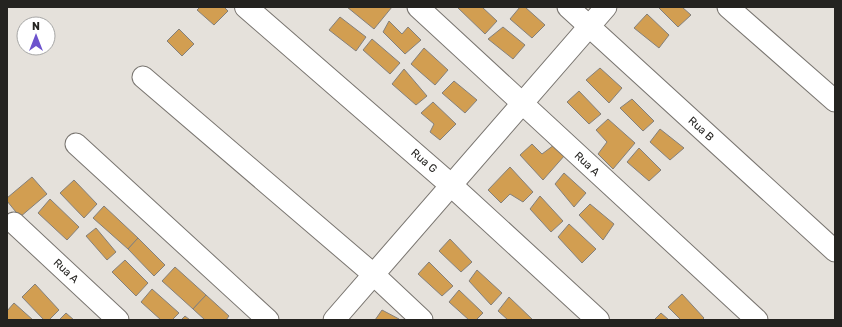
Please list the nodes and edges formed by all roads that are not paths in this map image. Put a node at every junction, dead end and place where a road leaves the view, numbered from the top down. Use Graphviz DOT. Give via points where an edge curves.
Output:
graph roads {
  1 [pos="246,7"];
  2 [pos="418,7"];
  3 [pos="568,7"];
  4 [pos="606,7"];
  5 [pos="728,7"];
  6 [pos="589,26"];
  7 [pos="143,77"];
  8 [pos="835,100"];
  9 [pos="522,105"];
  10 [pos="76,144"];
  11 [pos="452,186"];
  12 [pos="14,223"];
  13 [pos="835,251"];
  14 [pos="373,274"];
  15 [pos="118,320"];
  16 [pos="268,320"];
  17 [pos="334,320"];
  18 [pos="422,320"];
  19 [pos="598,320"];
  20 [pos="757,320"];
  1 -- 11 [label="street, Rua G"];
  2 -- 9 [label="street, Rua A"];
  3 -- 6 [label="street, Rua B"];
  4 -- 6 [label="street"];
  5 -- 8 [label="street"];
  6 -- 9 [label="street"];
  6 -- 13 [label="street, Rua B"];
  7 -- 14 [label="street"];
  9 -- 11 [label="street"];
  9 -- 20 [label="street, Rua A"];
  10 -- 16 [label="street"];
  11 -- 14 [label="street"];
  11 -- 19 [label="street, Rua G"];
  12 -- 15 [label="street, Rua A"];
  14 -- 17 [label="street"];
  14 -- 18 [label="street"];
}
